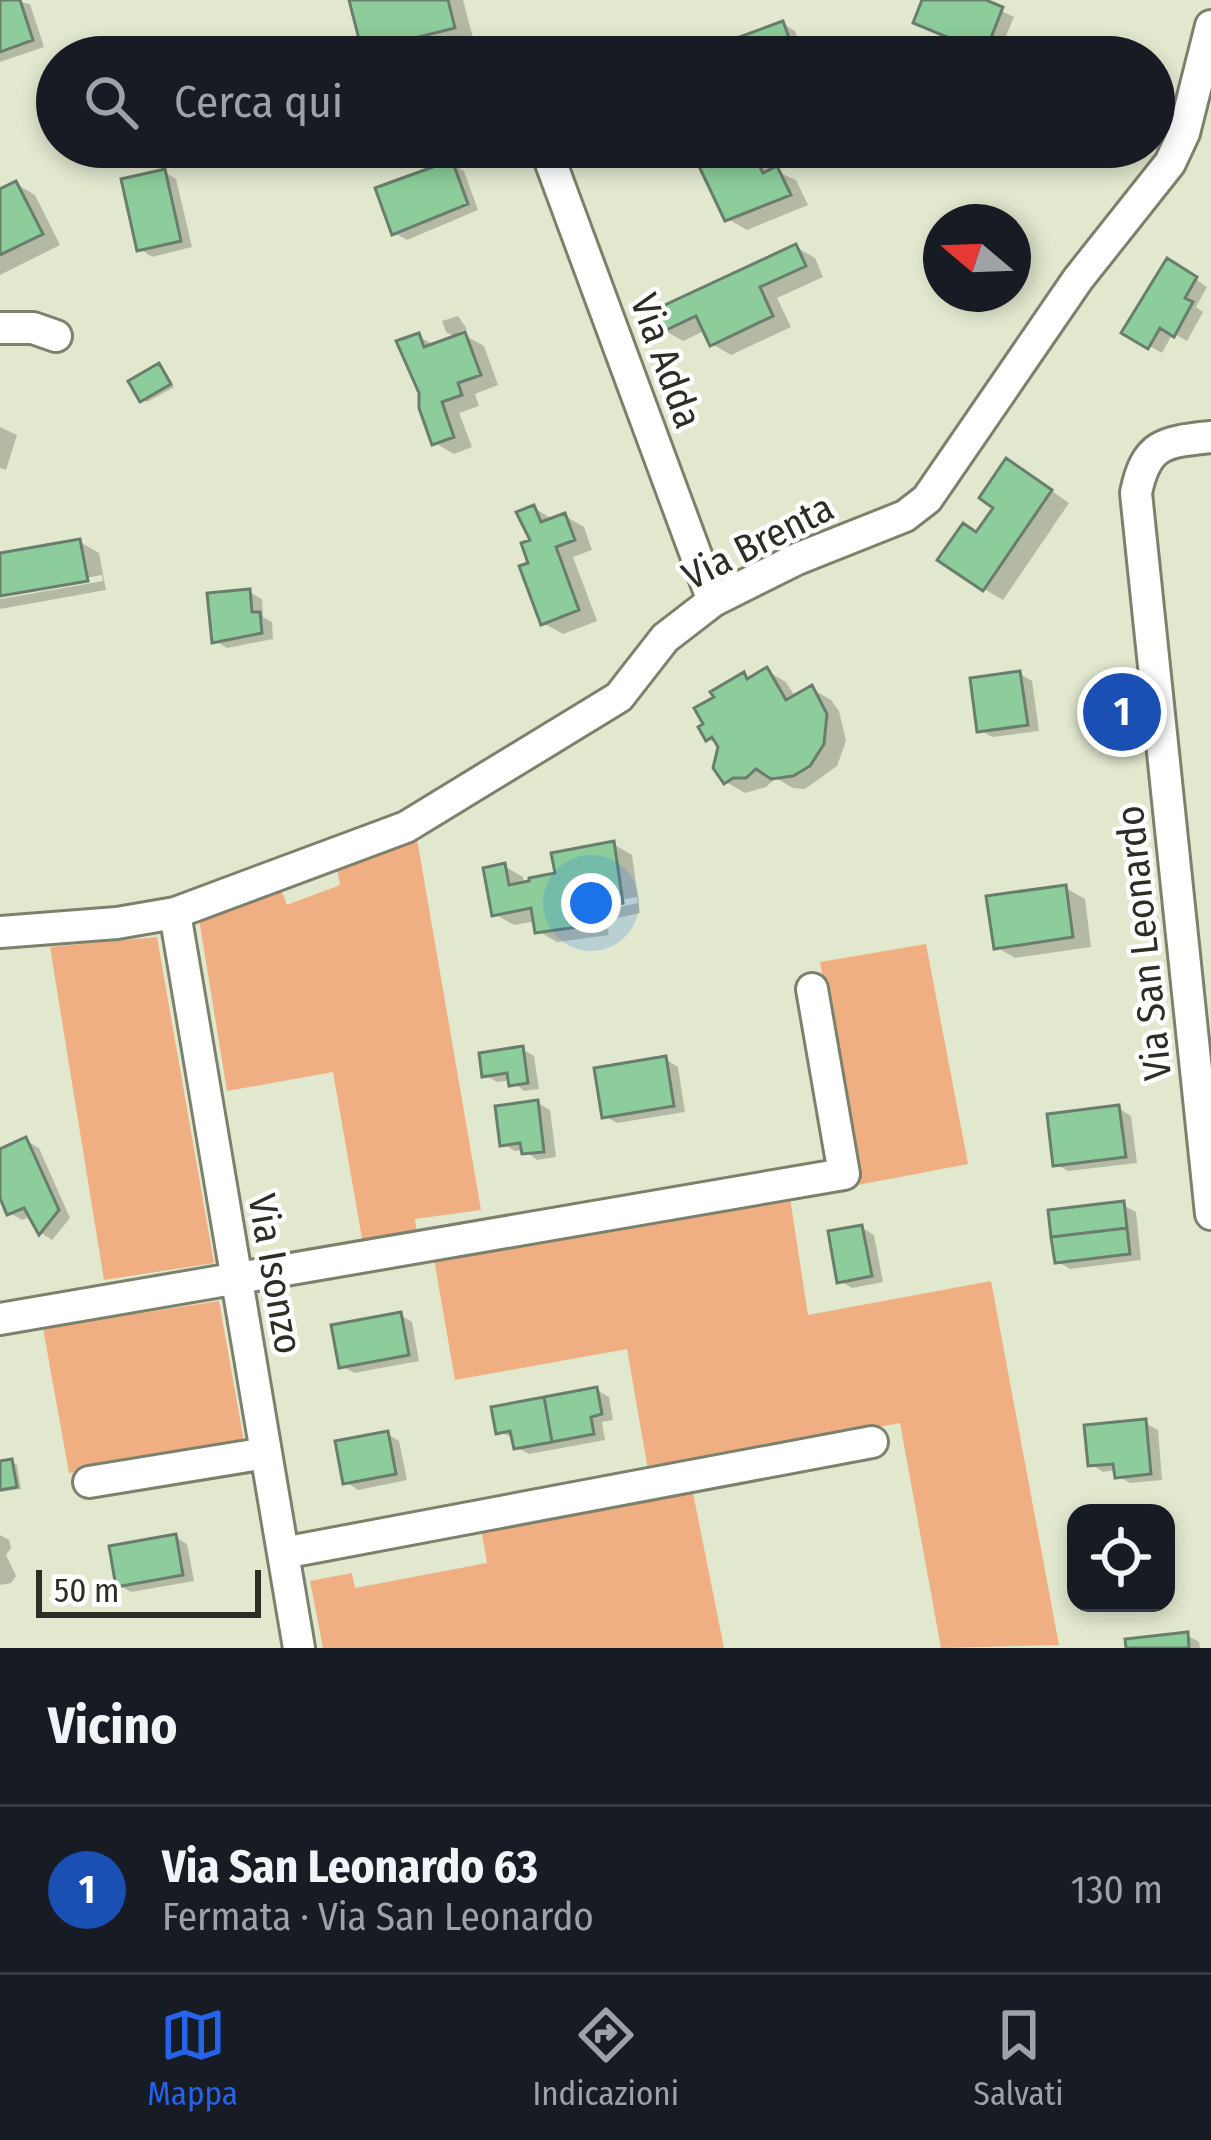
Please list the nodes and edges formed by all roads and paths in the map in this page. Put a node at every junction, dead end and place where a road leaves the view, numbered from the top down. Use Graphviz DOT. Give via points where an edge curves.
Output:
graph roads {
  1 [pos="1211,26"];
  2 [pos="1175,152"];
  3 [pos="553,168"];
  4 [pos="1166,168"];
  5 [pos="0,328"];
  6 [pos="56,336"];
  7 [pos="1211,437"];
  8 [pos="713,601"];
  9 [pos="175,914"];
  10 [pos="0,932"];
  11 [pos="812,989"];
  12 [pos="1208,1143"];
  13 [pos="1211,1214"];
  14 [pos="237,1281"];
  15 [pos="0,1319"];
  16 [pos="872,1442"];
  17 [pos="266,1454"];
  18 [pos="89,1482"];
  19 [pos="283,1553"];
  20 [pos="299,1648"];
  1 -- 2 [label="street, Via Brenta"];
  3 -- 8 [label="street, Via Adda"];
  4 -- 8 [label="street, Via Brenta" via="1078,279 928,499"];
  5 -- 6 [label="street"];
  7 -- 12 [label="street, Via San Leonardo" via="1151,452 1136,494"];
  8 -- 9 [label="street, Via Brenta" via="665,638 619,697 406,827"];
  9 -- 10 [label="street, Via Brenta"];
  9 -- 14 [label="street, Via Isonzo"];
  11 -- 14 [label="street" via="844,1174"];
  12 -- 13 [label="street, Via San Leonardo"];
  14 -- 15 [label="street"];
  14 -- 17 [label="street, Via Isonzo"];
  16 -- 19 [label="street"];
  17 -- 18 [label="street"];
  17 -- 19 [label="street, Via Isonzo"];
  19 -- 20 [label="street, Via Isonzo"];
}
